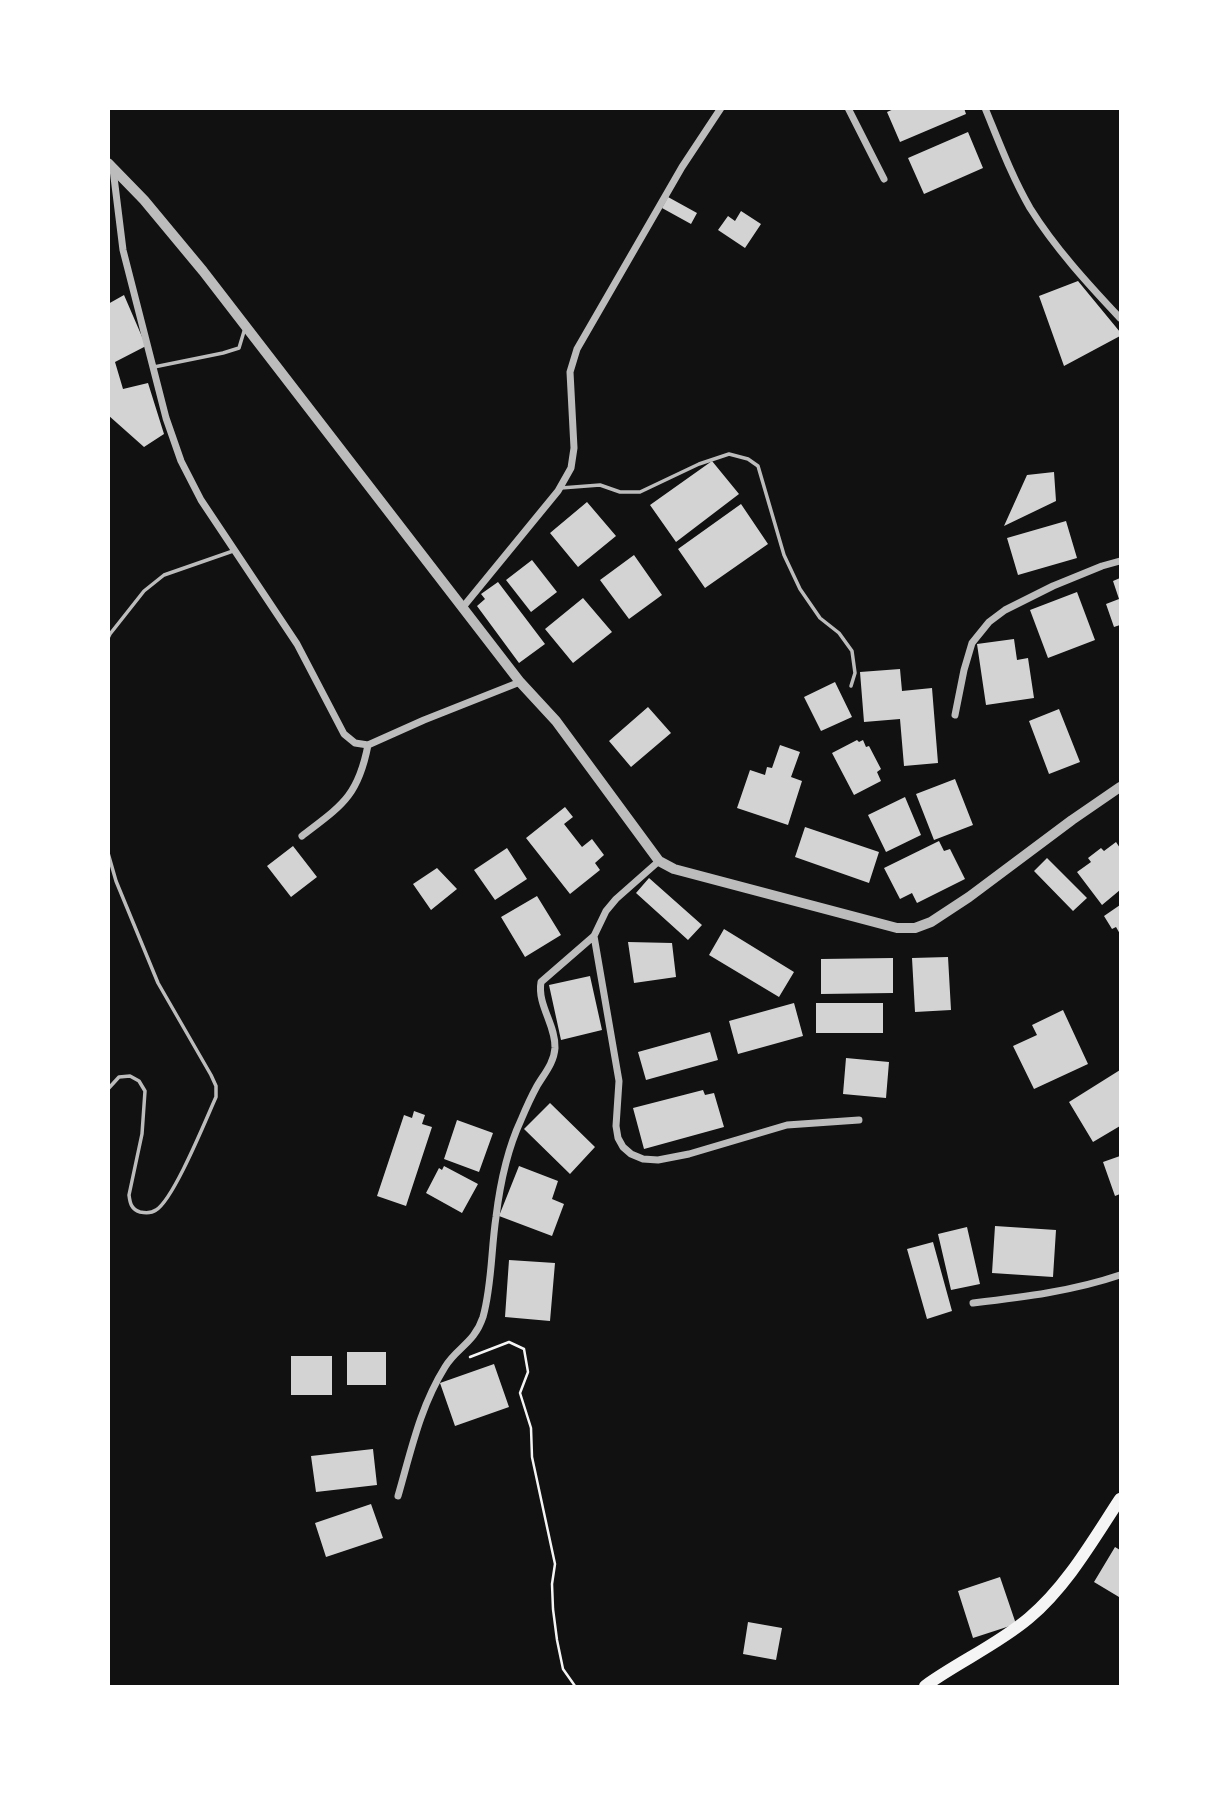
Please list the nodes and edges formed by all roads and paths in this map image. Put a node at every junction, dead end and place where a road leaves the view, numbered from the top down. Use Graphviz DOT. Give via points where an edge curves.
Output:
graph roads {
  1 [pos="721,108"];
  2 [pos="848,108"];
  3 [pos="985,108"];
  4 [pos="111,166"];
  5 [pos="884,179"];
  6 [pos="1121,318"];
  7 [pos="246,326"];
  8 [pos="153,367"];
  9 [pos="559,488"];
  10 [pos="233,551"];
  11 [pos="1121,561"];
  12 [pos="463,607"];
  13 [pos="108,638"];
  14 [pos="520,682"];
  15 [pos="851,686"];
  16 [pos="955,715"];
  17 [pos="368,745"];
  18 [pos="1121,786"];
  19 [pos="302,836"];
  20 [pos="108,853"];
  21 [pos="659,861"];
  22 [pos="594,936"];
  23 [pos="108,1089"];
  24 [pos="859,1120"];
  25 [pos="1121,1275"];
  26 [pos="973,1303"];
  27 [pos="446,1364"];
  28 [pos="398,1496"];
  29 [pos="1121,1499"];
  30 [pos="575,1686"];
  31 [pos="925,1686"];
  1 -- 9 [label="street" via="577,349 570,372 574,448"];
  2 -- 5 [label="street"];
  3 -- 6 [label="street" via="1030,208"];
  4 -- 7 [label="street"];
  4 -- 8 [label="street" via="123,250"];
  7 -- 8 [label="lane" via="239,348"];
  7 -- 12 [label="street"];
  8 -- 10 [label="street" via="181,461"];
  9 -- 12 [label="street"];
  9 -- 15 [label="lane" via="600,485 640,492 729,454 748,459 758,466 784,555 800,589 852,651 855,673"];
  10 -- 13 [label="lane" via="164,575 145,591"];
  10 -- 17 [label="street" via="297,644 344,734 355,743"];
  11 -- 16 [label="street" via="1053,586 989,622 972,643"];
  12 -- 14 [label="street"];
  14 -- 17 [label="street"];
  14 -- 21 [label="street" via="556,720"];
  17 -- 19 [label="street" via="359,781 345,801"];
  18 -- 21 [label="street" via="969,897 915,928 897,928 674,869"];
  20 -- 23 [label="lane" via="158,983 216,1086 186,1164 156,1210 136,1211 129,1195 142,1134 145,1091 130,1076 120,1077"];
  21 -- 22 [label="street" via="616,899"];
  22 -- 24 [label="street" via="618,1081 618,1138 631,1154 658,1160 788,1125"];
  22 -- 27 [label="street" via="541,982 539,992 553,1033 553,1060 510,1150 482,1321 472,1339"];
  25 -- 26 [label="street" via="1044,1294"];
  27 -- 28 [label="street" via="424,1407"];
  27 -- 30 [label="path" via="509,1342 524,1349 528,1372 520,1393 531,1428 531,1457 555,1564 552,1584 557,1640 563,1669"];
  29 -- 31 [label="main road" via="1068,1576 1039,1609"];
}
